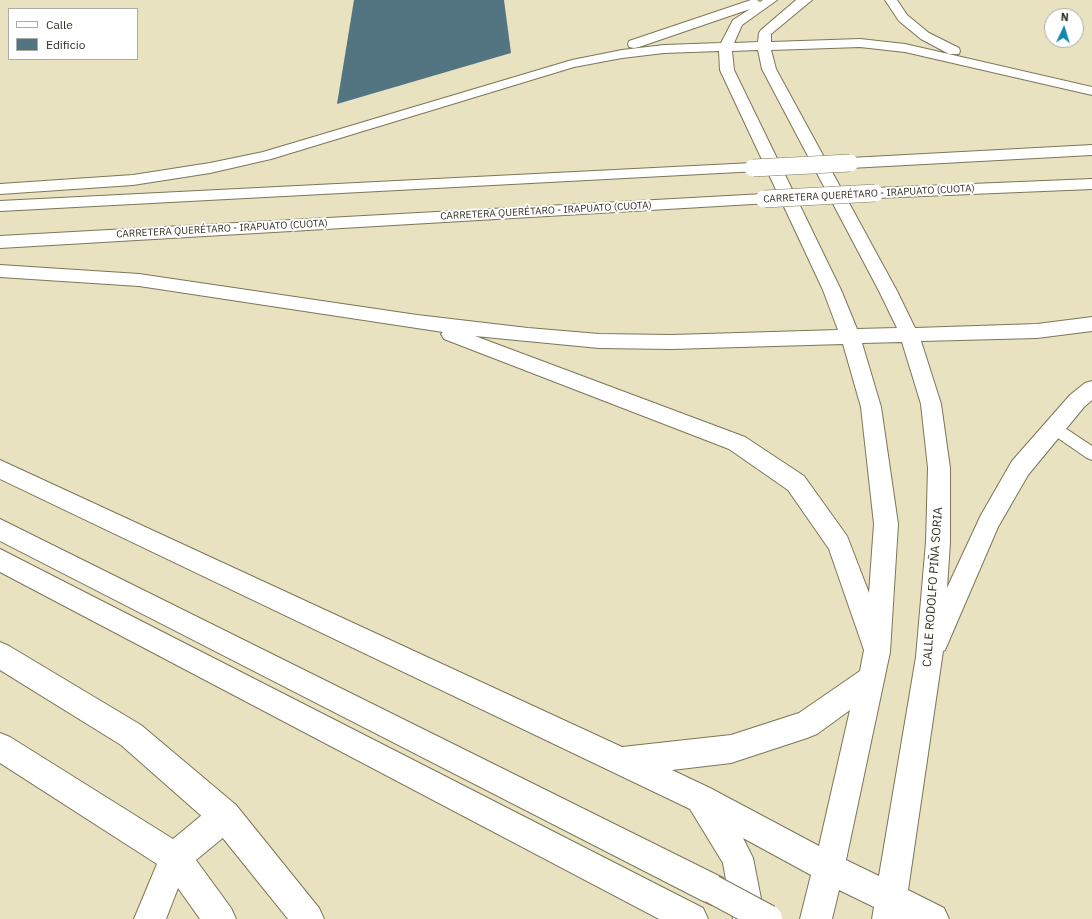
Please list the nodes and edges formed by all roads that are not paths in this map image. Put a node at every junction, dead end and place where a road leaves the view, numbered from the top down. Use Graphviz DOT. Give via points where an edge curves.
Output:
graph roads {
  1 [pos="764,0"];
  2 [pos="771,0"];
  3 [pos="806,0"];
  4 [pos="891,0"];
  5 [pos="764,47"];
  6 [pos="725,48"];
  7 [pos="572,64"];
  8 [pos="995,69"];
  9 [pos="1092,91"];
  10 [pos="1092,150"];
  11 [pos="1092,184"];
  12 [pos="0,189"];
  13 [pos="0,206"];
  14 [pos="0,242"];
  15 [pos="0,271"];
  16 [pos="417,322"];
  17 [pos="1092,324"];
  18 [pos="909,334"];
  19 [pos="850,336"];
  20 [pos="1092,388"];
  21 [pos="1054,428"];
  22 [pos="1092,454"];
  23 [pos="0,469"];
  24 [pos="0,529"];
  25 [pos="0,560"];
  26 [pos="0,655"];
  27 [pos="929,657"];
  28 [pos="874,665"];
  29 [pos="0,747"];
  30 [pos="621,761"];
  31 [pos="700,798"];
  32 [pos="224,816"];
  33 [pos="175,858"];
  34 [pos="829,868"];
  35 [pos="890,909"];
  36 [pos="150,919"];
  37 [pos="220,919"];
  38 [pos="308,919"];
  39 [pos="692,919"];
  40 [pos="750,919"];
  41 [pos="768,919"];
  42 [pos="816,919"];
  43 [pos="933,919"];
  1 -- 7 [label="main road"];
  2 -- 6 [label="main road" via="737,23"];
  3 -- 5 [label="main road, CALLE RODOLFO PIÑA SORIA" via="765,33"];
  4 -- 8 [label="main road" via="903,18 925,36"];
  5 -- 6 [label="main road"];
  5 -- 8 [label="main road" via="860,44 905,48"];
  5 -- 18 [label="main road, CALLE RODOLFO PIÑA SORIA" via="769,69"];
  6 -- 7 [label="main road" via="664,49"];
  6 -- 19 [label="main road" via="727,70 832,290"];
  7 -- 12 [label="main road" via="266,156 133,180"];
  8 -- 9 [label="main road"];
  10 -- 13 [label="main road, bridge"];
  11 -- 14 [label="main road, CARRETERA QUERÉTARO - IRAPUATO (CUOTA), bridge" via="875,193"];
  15 -- 16 [label="main road" via="139,280"];
  16 -- 19 [label="main road" via="599,341 672,342"];
  16 -- 28 [label="main road" via="737,443 796,483 839,544"];
  17 -- 18 [label="main road" via="1037,330"];
  18 -- 19 [label="main road"];
  18 -- 27 [label="main road, CALLE RODOLFO PIÑA SORIA" via="931,404 939,468 938,542"];
  19 -- 28 [label="main road" via="870,407 886,524"];
  20 -- 21 [label="main road"];
  21 -- 22 [label="lane"];
  21 -- 27 [label="main road" via="1020,468 989,522"];
  23 -- 30 [label="main road"];
  24 -- 41 [label="main road, bridge"];
  25 -- 39 [label="main road"];
  26 -- 32 [label="main road" via="131,735"];
  27 -- 35 [label="main road, CALLE RODOLFO PIÑA SORIA"];
  28 -- 30 [label="main road" via="808,724 731,749"];
  28 -- 34 [label="main road"];
  29 -- 33 [label="main road"];
  30 -- 31 [label="main road"];
  31 -- 34 [label="main road"];
  31 -- 40 [label="main road" via="738,858"];
  32 -- 33 [label="main road"];
  32 -- 38 [label="main road"];
  33 -- 36 [label="main road"];
  33 -- 37 [label="main road"];
  34 -- 35 [label="main road"];
  34 -- 42 [label="main road"];
  35 -- 43 [label="main road"];
}
